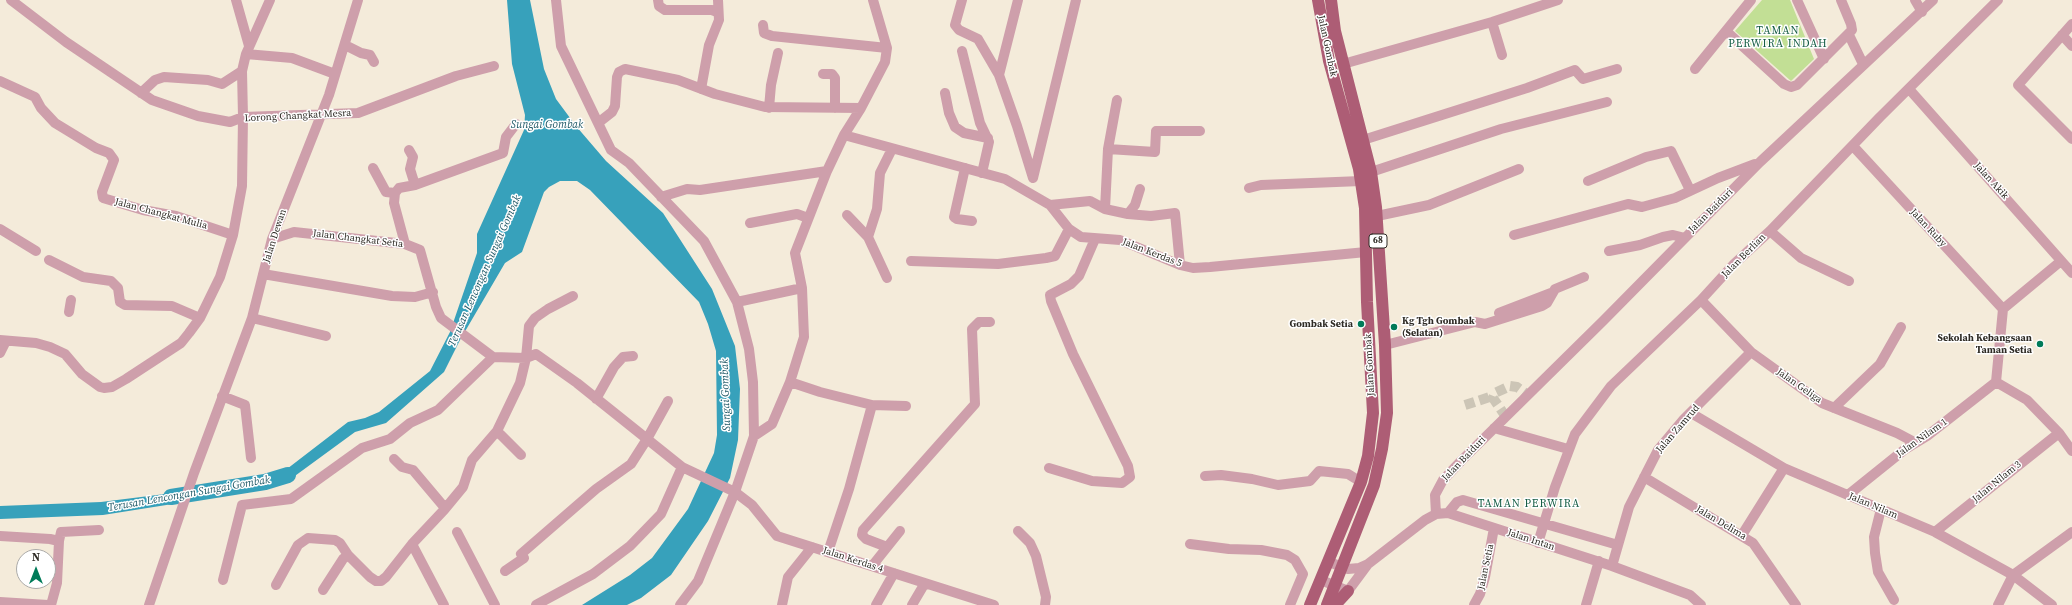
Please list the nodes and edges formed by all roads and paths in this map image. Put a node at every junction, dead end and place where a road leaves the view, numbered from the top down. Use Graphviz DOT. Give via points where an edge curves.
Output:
graph roads {
  1 [pos="10,0"];
  2 [pos="236,0"];
  3 [pos="270,0"];
  4 [pos="358,0"];
  5 [pos="556,0"];
  6 [pos="658,0"];
  7 [pos="718,0"];
  8 [pos="873,0"];
  9 [pos="962,0"];
  10 [pos="1018,0"];
  11 [pos="1076,0"];
  12 [pos="1318,0"];
  13 [pos="1331,0"];
  14 [pos="1558,0"];
  15 [pos="1751,0"];
  16 [pos="1797,0"];
  17 [pos="1841,0"];
  18 [pos="1915,0"];
  19 [pos="1933,0"];
  20 [pos="1998,0"];
  21 [pos="717,12"];
  22 [pos="1922,12"];
  23 [pos="1492,22"];
  24 [pos="2072,24"];
  25 [pos="764,25"];
  26 [pos="1726,31"];
  27 [pos="1849,35"];
  28 [pos="2062,35"];
  29 [pos="345,45"];
  30 [pos="2072,46"];
  31 [pos="888,48"];
  32 [pos="248,50"];
  33 [pos="962,51"];
  34 [pos="778,53"];
  35 [pos="1502,55"];
  36 [pos="1824,60"];
  37 [pos="374,62"];
  38 [pos="1344,64"];
  39 [pos="1863,64"];
  40 [pos="494,66"];
  41 [pos="1617,69"];
  42 [pos="1695,69"];
  43 [pos="242,71"];
  44 [pos="335,74"];
  45 [pos="823,74"];
  46 [pos="999,75"];
  47 [pos="0,81"];
  48 [pos="702,89"];
  49 [pos="1908,89"];
  50 [pos="141,93"];
  51 [pos="945,93"];
  52 [pos="1117,100"];
  53 [pos="1607,102"];
  54 [pos="769,108"];
  55 [pos="835,108"];
  56 [pos="862,108"];
  57 [pos="322,115"];
  58 [pos="243,117"];
  59 [pos="598,123"];
  60 [pos="516,124"];
  61 [pos="1200,131"];
  62 [pos="844,136"];
  63 [pos="988,138"];
  64 [pos="2072,139"];
  65 [pos="1363,140"];
  66 [pos="1853,146"];
  67 [pos="892,149"];
  68 [pos="409,150"];
  69 [pos="1108,150"];
  70 [pos="1760,162"];
  71 [pos="373,168"];
  72 [pos="965,168"];
  73 [pos="1519,168"];
  74 [pos="827,171"];
  75 [pos="1371,172"];
  76 [pos="982,173"];
  77 [pos="1033,178"];
  78 [pos="1361,180"];
  79 [pos="1588,181"];
  80 [pos="415,185"];
  81 [pos="1249,188"];
  82 [pos="1140,189"];
  83 [pos="1690,190"];
  84 [pos="1030,192"];
  85 [pos="395,193"];
  86 [pos="661,197"];
  87 [pos="1050,204"];
  88 [pos="1105,209"];
  89 [pos="1128,214"];
  90 [pos="847,215"];
  91 [pos="1377,216"];
  92 [pos="808,218"];
  93 [pos="972,221"];
  94 [pos="750,223"];
  95 [pos="0,229"];
  96 [pos="1069,229"];
  97 [pos="1770,231"];
  98 [pos="233,234"];
  99 [pos="1514,235"];
  100 [pos="868,237"];
  101 [pos="1684,238"];
  102 [pos="272,239"];
  103 [pos="1095,239"];
  104 [pos="406,244"];
  105 [pos="36,251"];
  106 [pos="1610,251"];
  107 [pos="1366,252"];
  108 [pos="50,260"];
  109 [pos="911,261"];
  110 [pos="2061,261"];
  111 [pos="1180,265"];
  112 [pos="2072,273"];
  113 [pos="263,274"];
  114 [pos="1584,277"];
  115 [pos="887,278"];
  116 [pos="1849,281"];
  117 [pos="802,288"];
  118 [pos="433,292"];
  119 [pos="573,296"];
  120 [pos="71,300"];
  121 [pos="1702,300"];
  122 [pos="737,302"];
  123 [pos="2003,309"];
  124 [pos="69,312"];
  125 [pos="200,318"];
  126 [pos="252,318"];
  127 [pos="990,322"];
  128 [pos="1901,327"];
  129 [pos="326,336"];
  130 [pos="3,340"];
  131 [pos="1385,345"];
  132 [pos="1751,352"];
  133 [pos="0,353"];
  134 [pos="633,356"];
  135 [pos="493,357"];
  136 [pos="526,358"];
  137 [pos="790,382"];
  138 [pos="1996,382"];
  139 [pos="222,396"];
  140 [pos="596,399"];
  141 [pos="668,401"];
  142 [pos="872,405"];
  143 [pos="906,406"];
  144 [pos="1834,408"];
  145 [pos="1691,413"];
  146 [pos="1494,428"];
  147 [pos="497,431"];
  148 [pos="2059,433"];
  149 [pos="754,436"];
  150 [pos="648,439"];
  151 [pos="1914,442"];
  152 [pos="1568,450"];
  153 [pos="2072,451"];
  154 [pos="521,455"];
  155 [pos="251,458"];
  156 [pos="394,459"];
  157 [pos="682,467"];
  158 [pos="1049,468"];
  159 [pos="1784,468"];
  160 [pos="1205,476"];
  161 [pos="1644,477"];
  162 [pos="1362,482"];
  163 [pos="732,491"];
  164 [pos="1848,495"];
  165 [pos="445,508"];
  166 [pos="1881,509"];
  167 [pos="1436,514"];
  168 [pos="1448,514"];
  169 [pos="1544,524"];
  170 [pos="1494,528"];
  171 [pos="99,530"];
  172 [pos="1018,530"];
  173 [pos="900,531"];
  174 [pos="457,532"];
  175 [pos="1935,532"];
  176 [pos="2072,532"];
  177 [pos="1742,535"];
  178 [pos="0,536"];
  179 [pos="59,542"];
  180 [pos="1538,543"];
  181 [pos="412,544"];
  182 [pos="1190,544"];
  183 [pos="1618,545"];
  184 [pos="812,547"];
  185 [pos="888,547"];
  186 [pos="828,552"];
  187 [pos="348,555"];
  188 [pos="1599,561"];
  189 [pos="1329,562"];
  190 [pos="1368,564"];
  191 [pos="872,566"];
  192 [pos="1612,566"];
  193 [pos="1342,568"];
  194 [pos="505,571"];
  195 [pos="894,573"];
  196 [pos="2014,575"];
  197 [pos="223,580"];
  198 [pos="1321,580"];
  199 [pos="925,583"];
  200 [pos="276,585"];
  201 [pos="1335,586"];
  202 [pos="323,590"];
  203 [pos="1348,591"];
  204 [pos="1894,600"];
  205 [pos="5,603"];
  206 [pos="878,604"];
  207 [pos="48,605"];
  208 [pos="52,605"];
  209 [pos="149,605"];
  210 [pos="444,605"];
  211 [pos="495,605"];
  212 [pos="536,605"];
  213 [pos="680,605"];
  214 [pos="782,605"];
  215 [pos="912,605"];
  216 [pos="994,605"];
  217 [pos="1045,605"];
  218 [pos="1290,605"];
  219 [pos="1310,605"];
  220 [pos="1327,605"];
  221 [pos="1335,605"];
  222 [pos="1474,605"];
  223 [pos="1586,605"];
  224 [pos="1701,605"];
  225 [pos="1796,605"];
  226 [pos="1998,605"];
  227 [pos="2052,605"];
  1 -- 50 [label="street, Lorong Changkat Mesra"];
  2 -- 32 [label="street"];
  3 -- 32 [label="street"];
  4 -- 29 [label="street, Jalan Dewan"];
  5 -- 59 [label="street" via="561,46"];
  6 -- 21 [label="street" via="658,6 665,10"];
  7 -- 21 [label="street"];
  8 -- 31 [label="street"];
  9 -- 46 [label="street" via="955,25 982,44"];
  10 -- 46 [label="street"];
  11 -- 77 [label="street"];
  12 -- 78 [label="main road, Jalan Gombak / 68" via="1329,61"];
  13 -- 38 [label="main road, Jalan Gombak / 68"];
  14 -- 23 [label="street"];
  15 -- 26 [label="street"];
  16 -- 36 [label="street"];
  17 -- 27 [label="street" via="1851,24 1852,30"];
  18 -- 22 [label="street"];
  19 -- 22 [label="street, Jalan Baiduri"];
  20 -- 49 [label="street, Jalan Berlian"];
  21 -- 48 [label="street" via="719,20 709,45"];
  22 -- 39 [label="street, Jalan Baiduri"];
  23 -- 35 [label="street"];
  23 -- 38 [label="street"];
  24 -- 28 [label="street"];
  25 -- 31 [label="street" via="764,33 772,36"];
  26 -- 36 [label="street" via="1784,84 1791,87 1798,85"];
  26 -- 42 [label="street"];
  27 -- 36 [label="street"];
  27 -- 39 [label="street"];
  28 -- 30 [label="street"];
  28 -- 64 [label="street" via="2018,85"];
  29 -- 37 [label="street" via="370,55"];
  29 -- 44 [label="street, Jalan Dewan"];
  31 -- 56 [label="street" via="885,62"];
  32 -- 43 [label="street"];
  32 -- 44 [label="street" via="292,58"];
  33 -- 63 [label="street" via="980,123"];
  34 -- 54 [label="street"];
  38 -- 65 [label="main road, Jalan Gombak / 68"];
  39 -- 70 [label="street, Jalan Baiduri"];
  40 -- 57 [label="street, Lorong Changkat Mesra" via="456,76 358,113"];
  41 -- 65 [label="street" via="1583,79 1576,70"];
  43 -- 50 [label="street" via="222,84 208,80 164,77 155,80"];
  43 -- 58 [label="street"];
  44 -- 57 [label="street, Jalan Dewan"];
  45 -- 55 [label="street" via="832,74 835,78"];
  46 -- 77 [label="street"];
  47 -- 98 [label="street, Jalan Changkat Mulia" via="35,97 55,124 109,153 114,160 102,192 103,198 142,210 176,216"];
  48 -- 54 [label="street"];
  48 -- 59 [label="street" via="678,80 625,70 617,76 615,106 612,112"];
  49 -- 66 [label="street, Jalan Berlian"];
  49 -- 110 [label="street, Jalan Akik"];
  50 -- 58 [label="street, Lorong Changkat Mesra" via="152,100 198,116 234,122"];
  51 -- 63 [label="street" via="955,127 964,133"];
  52 -- 69 [label="street"];
  53 -- 75 [label="street" via="1501,129"];
  54 -- 55 [label="street"];
  55 -- 56 [label="street"];
  56 -- 62 [label="street"];
  57 -- 58 [label="street, Lorong Changkat Mesra"];
  57 -- 102 [label="street, Jalan Dewan"];
  58 -- 98 [label="street" via="242,186"];
  59 -- 86 [label="street" via="611,150 629,164"];
  60 -- 80 [label="street" via="506,137 503,153"];
  61 -- 69 [label="street" via="1156,131 1156,152"];
  62 -- 67 [label="street, Jalan Kerdas 5"];
  62 -- 74 [label="street"];
  63 -- 76 [label="street"];
  65 -- 75 [label="main road, Jalan Gombak / 68"];
  66 -- 97 [label="street, Jalan Berlian"];
  66 -- 123 [label="street, Jalan Ruby"];
  67 -- 72 [label="street, Jalan Kerdas 5"];
  67 -- 100 [label="street" via="880,173 877,209"];
  68 -- 80 [label="street" via="413,157 410,169"];
  69 -- 88 [label="street"];
  70 -- 83 [label="street"];
  70 -- 101 [label="street, Jalan Baiduri"];
  71 -- 85 [label="street" via="386,192"];
  72 -- 76 [label="street, Jalan Kerdas 5"];
  72 -- 93 [label="street" via="954,217"];
  73 -- 91 [label="street" via="1429,205"];
  74 -- 86 [label="street" via="700,190 687,189"];
  74 -- 92 [label="street"];
  75 -- 91 [label="main road, Jalan Gombak / 68"];
  76 -- 84 [label="street, Jalan Kerdas 5" via="1005,179"];
  77 -- 84 [label="street"];
  78 -- 81 [label="street" via="1261,185"];
  78 -- 107 [label="main road, Jalan Gombak / 68" via="1365,208"];
  79 -- 83 [label="street" via="1646,157 1671,151"];
  80 -- 85 [label="street" via="399,188"];
  82 -- 89 [label="street"];
  83 -- 99 [label="street" via="1675,198 1642,207 1628,204"];
  84 -- 87 [label="street, Jalan Kerdas 5"];
  85 -- 104 [label="street" via="394,203"];
  86 -- 122 [label="street" via="704,242"];
  87 -- 88 [label="street" via="1090,201"];
  87 -- 96 [label="street, Jalan Kerdas 5"];
  88 -- 89 [label="street"];
  89 -- 111 [label="street" via="1151,216 1175,213"];
  90 -- 100 [label="street"];
  91 -- 131 [label="main road, Jalan Gombak / 68"];
  92 -- 94 [label="street" via="797,214"];
  92 -- 117 [label="street" via="795,253"];
  95 -- 105 [label="street"];
  96 -- 103 [label="street, Jalan Kerdas 5" via="1081,237"];
  96 -- 109 [label="street" via="1055,256 1046,258 998,264"];
  97 -- 116 [label="street" via="1801,258"];
  97 -- 121 [label="street, Jalan Berlian" via="1733,265"];
  98 -- 125 [label="street" via="220,277"];
  100 -- 115 [label="street"];
  101 -- 106 [label="street" via="1673,235"];
  101 -- 146 [label="street, Jalan Baiduri"];
  102 -- 104 [label="street, Jalan Changkat Setia" via="294,232"];
  102 -- 113 [label="street, Jalan Dewan"];
  103 -- 111 [label="street, Jalan Kerdas 5" via="1120,240"];
  103 -- 158 [label="street" via="1079,276 1071,284 1050,295 1077,361 1128,466 1130,477 1122,483 1092,481"];
  104 -- 118 [label="street, Jalan Changkat Setia" via="420,250"];
  107 -- 111 [label="street, Jalan Kerdas 5" via="1210,268"];
  107 -- 162 [label="main road, Jalan Gombak / 68" via="1373,413"];
  108 -- 125 [label="street" via="83,277 111,281 118,288 120,302 125,305 172,306"];
  110 -- 112 [label="street, Jalan Akik"];
  110 -- 123 [label="street"];
  113 -- 118 [label="street" via="392,296 416,297"];
  113 -- 126 [label="street, Jalan Dewan"];
  114 -- 131 [label="street" via="1555,289 1547,303 1542,306 1485,324 1475,322"];
  117 -- 122 [label="street"];
  117 -- 137 [label="street" via="804,337"];
  118 -- 135 [label="street, Jalan Changkat Setia" via="441,318"];
  119 -- 136 [label="street" via="535,318 529,326"];
  120 -- 124 [label="street"];
  121 -- 132 [label="street, Jalan Geliga"];
  121 -- 152 [label="street, Jalan Berlian" via="1612,386 1575,434"];
  122 -- 149 [label="street" via="749,349 753,382"];
  123 -- 138 [label="street"];
  125 -- 130 [label="street" via="181,343 126,379 112,387 104,388 82,374 65,354 55,349 36,343"];
  126 -- 129 [label="street"];
  126 -- 139 [label="street, Jalan Dewan"];
  127 -- 185 [label="street" via="979,322 972,329 975,404 863,530 862,535 866,540"];
  128 -- 144 [label="street" via="1880,364"];
  130 -- 133 [label="street"];
  131 -- 193 [label="main road, Jalan Gombak / 68" via="1387,413 1382,449 1374,485"];
  132 -- 144 [label="street, Jalan Geliga" via="1822,403"];
  132 -- 145 [label="street, Jalan Zamrud"];
  134 -- 140 [label="street" via="623,357 614,367"];
  135 -- 136 [label="street"];
  135 -- 197 [label="street" via="438,410 410,424 390,439 362,448 291,499 242,505"];
  136 -- 140 [label="street, Jalan Kerdas 4" via="536,354"];
  136 -- 147 [label="street" via="520,383"];
  137 -- 142 [label="street"];
  137 -- 149 [label="street" via="772,424"];
  138 -- 148 [label="street" via="2027,400"];
  138 -- 151 [label="street, Jalan Nilam 1" via="1927,436"];
  139 -- 155 [label="street" via="245,405"];
  139 -- 209 [label="street, Jalan Dewan"];
  140 -- 150 [label="street, Jalan Kerdas 4"];
  141 -- 150 [label="street"];
  142 -- 143 [label="street"];
  142 -- 186 [label="street" via="849,490"];
  144 -- 151 [label="street, Jalan Geliga"];
  145 -- 159 [label="street, Jalan Nilam"];
  145 -- 161 [label="street, Jalan Zamrud" via="1658,450"];
  146 -- 152 [label="street, Jalan Baiduri"];
  146 -- 167 [label="street, Jalan Baiduri" via="1443,480 1435,495"];
  147 -- 154 [label="street"];
  147 -- 165 [label="street" via="472,460 463,487"];
  148 -- 153 [label="street"];
  148 -- 175 [label="street, Jalan Nilam 3"];
  149 -- 163 [label="street"];
  150 -- 157 [label="street, Jalan Kerdas 4"];
  150 -- 194 [label="street" via="631,464 596,489 521,554 524,558"];
  151 -- 164 [label="street, Jalan Nilam 1"];
  152 -- 169 [label="street, Jalan Berlian"];
  156 -- 165 [label="street" via="402,466 414,470"];
  157 -- 163 [label="street, Jalan Kerdas 4"];
  157 -- 212 [label="street" via="661,514 630,546 593,574"];
  159 -- 164 [label="street, Jalan Nilam"];
  159 -- 177 [label="street"];
  160 -- 162 [label="street" via="1237,477 1278,485 1310,481 1319,471 1348,474"];
  161 -- 177 [label="street, Jalan Delima"];
  161 -- 183 [label="street, Jalan Zamrud" via="1629,507"];
  162 -- 189 [label="main road, Jalan Gombak / 68"];
  163 -- 184 [label="street, Jalan Kerdas 4" via="752,505 777,536"];
  163 -- 213 [label="street" via="698,581"];
  164 -- 166 [label="street, Jalan Nilam"];
  165 -- 181 [label="street"];
  166 -- 175 [label="street, Jalan Nilam"];
  166 -- 204 [label="street" via="1874,537 1875,553 1878,572"];
  167 -- 168 [label="street, Jalan Intan"];
  167 -- 190 [label="street"];
  168 -- 169 [label="street" via="1457,502 1463,500"];
  168 -- 170 [label="street, Jalan Intan"];
  169 -- 180 [label="street, Jalan Berlian"];
  169 -- 183 [label="street"];
  170 -- 180 [label="street, Jalan Intan"];
  170 -- 222 [label="street, Jalan Setia" via="1486,577"];
  171 -- 179 [label="street" via="61,532"];
  172 -- 217 [label="street" via="1030,543 1036,556 1046,597"];
  173 -- 185 [label="street"];
  174 -- 211 [label="street"];
  175 -- 196 [label="street, Jalan Nilam"];
  176 -- 196 [label="street"];
  177 -- 225 [label="street, Jalan Delima" via="1754,543"];
  178 -- 179 [label="street" via="50,539"];
  179 -- 208 [label="street" via="57,583"];
  180 -- 188 [label="street, Jalan Intan"];
  181 -- 187 [label="street" via="381,581 370,577"];
  181 -- 210 [label="street"];
  182 -- 218 [label="street" via="1261,550 1287,555 1295,560 1303,574"];
  183 -- 192 [label="street, Jalan Zamrud"];
  184 -- 186 [label="street, Jalan Kerdas 4"];
  184 -- 214 [label="street" via="788,577"];
  185 -- 191 [label="street"];
  186 -- 191 [label="street, Jalan Kerdas 4"];
  187 -- 200 [label="street" via="335,540 308,538 298,545"];
  187 -- 202 [label="street" via="343,558"];
  188 -- 192 [label="street, Jalan Intan"];
  188 -- 223 [label="street"];
  189 -- 193 [label="street"];
  189 -- 198 [label="main road, Jalan Gombak / 68"];
  190 -- 193 [label="street" via="1353,570"];
  190 -- 203 [label="street"];
  191 -- 195 [label="street, Jalan Kerdas 4"];
  192 -- 224 [label="street, Jalan Intan" via="1690,595"];
  193 -- 201 [label="main road, Jalan Gombak / 68"];
  195 -- 199 [label="street, Jalan Kerdas 4"];
  195 -- 206 [label="street"];
  196 -- 226 [label="street"];
  196 -- 227 [label="street, Jalan Nilam"];
  198 -- 201 [label="street"];
  198 -- 219 [label="main road, Jalan Gombak / 68"];
  199 -- 215 [label="street"];
  199 -- 216 [label="street, Jalan Kerdas 4"];
  201 -- 203 [label="street"];
  201 -- 220 [label="main road, Jalan Gombak / 68"];
  203 -- 221 [label="main road"];
  205 -- 207 [label="street"];
}
